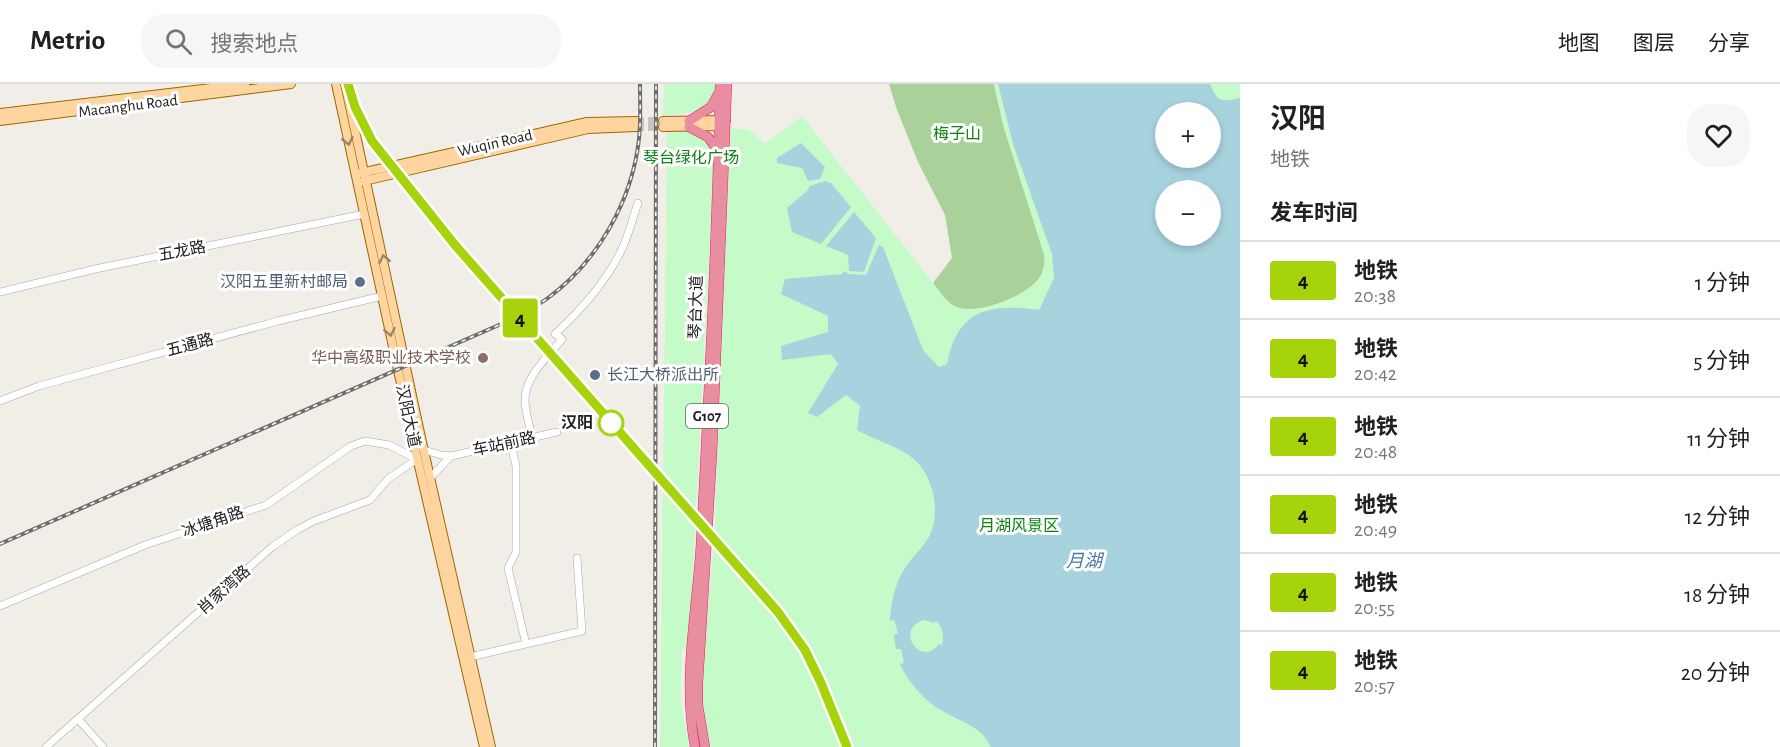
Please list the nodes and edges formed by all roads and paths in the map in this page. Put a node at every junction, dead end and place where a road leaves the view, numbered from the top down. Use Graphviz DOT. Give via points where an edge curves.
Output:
graph roads {
  1 [pos="245,84"];
  2 [pos="291,84"];
  3 [pos="329,84"];
  4 [pos="336,84"];
  5 [pos="345,84"];
  6 [pos="722,84"];
  7 [pos="339,99"];
  8 [pos="0,114"];
  9 [pos="0,121"];
  10 [pos="723,123"];
  11 [pos="636,124"];
  12 [pos="663,124"];
  13 [pos="689,124"];
  14 [pos="718,151"];
  15 [pos="361,177"];
  16 [pos="638,203"];
  17 [pos="364,214"];
  18 [pos="0,292"];
  19 [pos="382,296"];
  20 [pos="0,401"];
  21 [pos="557,432"];
  22 [pos="532,438"];
  23 [pos="511,443"];
  24 [pos="424,450"];
  25 [pos="451,456"];
  26 [pos="417,459"];
  27 [pos="430,478"];
  28 [pos="577,558"];
  29 [pos="0,606"];
  30 [pos="526,644"];
  31 [pos="470,657"];
  32 [pos="78,719"];
  33 [pos="46,747"];
  34 [pos="103,747"];
  35 [pos="484,747"];
  36 [pos="491,747"];
  37 [pos="695,747"];
  38 [pos="705,747"];
  1 -- 8 [label="main road, Macanghu Road"];
  2 -- 9 [label="main road, Macanghu Road"];
  3 -- 7 [label="main road"];
  4 -- 7 [label="main road, 汉阳大道"];
  5 -- 15 [label="main road, 汉阳大道"];
  6 -- 10 [label="highway, 琴台大道 / G107"];
  6 -- 13 [label="highway" via="711,107"];
  7 -- 15 [label="main road, 汉阳大道, one-way"];
  10 -- 13 [label="main road"];
  10 -- 14 [label="highway, 琴台大道 / G107"];
  10 -- 38 [label="highway, 琴台大道 / G107" via="712,455 697,695"];
  11 -- 15 [label="main road, Wuqin Road" via="588,129"];
  12 -- 13 [label="main road"];
  13 -- 14 [label="highway" via="710,139"];
  14 -- 37 [label="highway, 琴台大道 / G107" via="700,546 688,684"];
  15 -- 17 [label="main road, 汉阳大道"];
  24 -- 15 [label="main road, 汉阳大道, one-way"];
  16 -- 22 [label="street" via="620,254 601,285 555,334 562,339 527,386 525,400"];
  17 -- 18 [label="street, 五龙路"];
  17 -- 19 [label="main road, 汉阳大道"];
  19 -- 20 [label="street, 五通路" via="50,383"];
  19 -- 26 [label="main road, 汉阳大道, one-way"];
  21 -- 22 [label="street, 车站前路"];
  22 -- 23 [label="street, 车站前路"];
  23 -- 25 [label="street, 车站前路"];
  23 -- 30 [label="street" via="516,466 516,552 508,568"];
  24 -- 25 [label="street"];
  24 -- 27 [label="main road, 汉阳大道"];
  25 -- 27 [label="street"];
  26 -- 29 [label="street, 冰塘角路" via="389,445 365,441 351,446 266,505 145,545"];
  26 -- 32 [label="street, 肖家湾路" via="388,479 370,500 314,521 272,547"];
  26 -- 35 [label="main road, 汉阳大道"];
  27 -- 31 [label="main road, 汉阳大道"];
  28 -- 30 [label="street" via="582,631"];
  30 -- 31 [label="street"];
  31 -- 36 [label="main road, 汉阳大道"];
  32 -- 33 [label="street, 肖家湾路"];
  32 -- 34 [label="street"];
}
